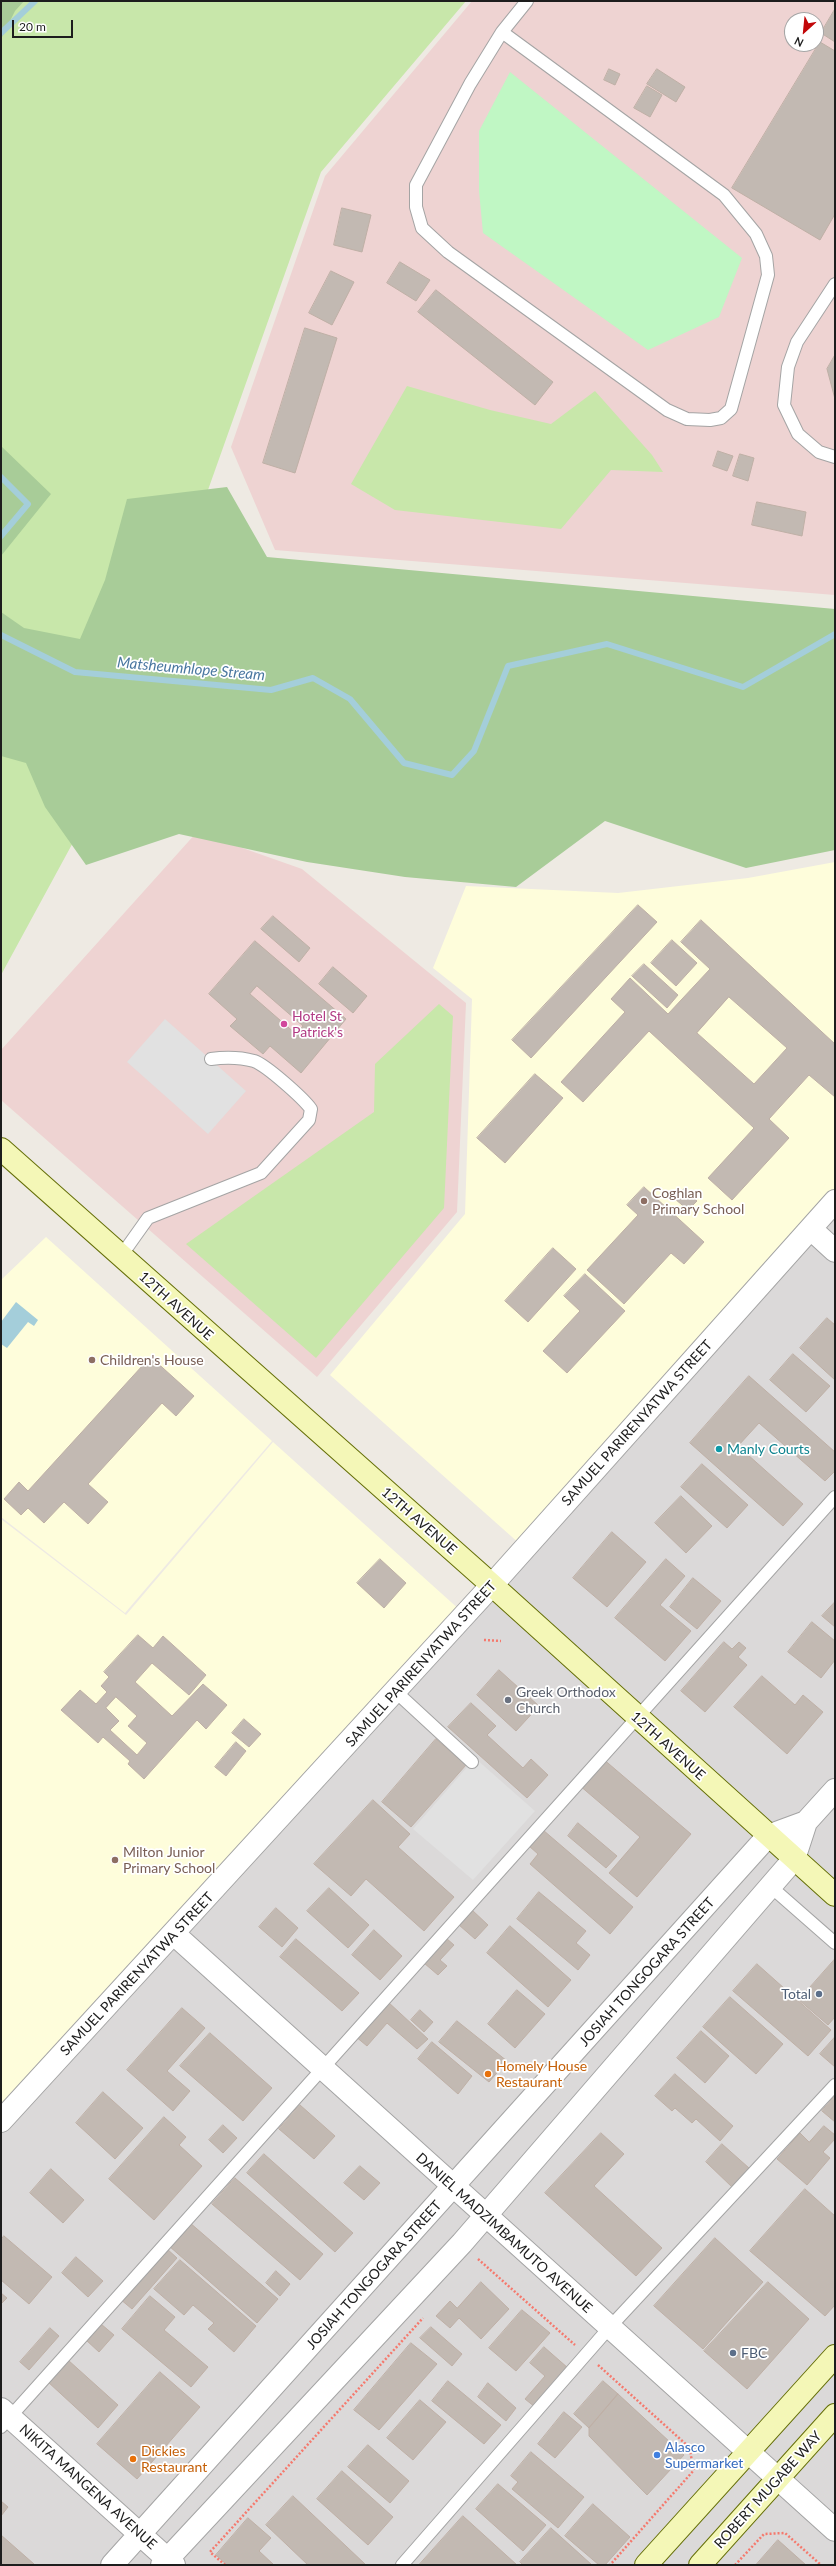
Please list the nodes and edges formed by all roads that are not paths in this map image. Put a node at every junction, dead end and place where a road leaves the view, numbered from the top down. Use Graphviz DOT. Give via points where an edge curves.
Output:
graph roads {
  1 [pos="527,1"];
  2 [pos="502,32"];
  3 [pos="835,284"];
  4 [pos="835,457"];
  5 [pos="211,1059"];
  6 [pos="1,1150"];
  7 [pos="835,1201"];
  8 [pos="811,1229"];
  9 [pos="835,1251"];
  10 [pos="120,1256"];
  11 [pos="835,1497"];
  12 [pos="492,1585"];
  13 [pos="395,1691"];
  14 [pos="637,1718"];
  15 [pos="472,1762"];
  16 [pos="835,1790"];
  17 [pos="806,1822"];
  18 [pos="768,1836"];
  19 [pos="794,1859"];
  20 [pos="770,1886"];
  21 [pos="835,1895"];
  22 [pos="174,1934"];
  23 [pos="835,1942"];
  24 [pos="322,2068"];
  25 [pos="835,2085"];
  26 [pos="1,2121"];
  27 [pos="454,2187"];
  28 [pos="485,2216"];
  29 [pos="609,2328"];
  30 [pos="835,2356"];
  31 [pos="835,2415"];
  32 [pos="4,2418"];
  33 [pos="748,2452"];
  34 [pos="778,2479"];
  35 [pos="835,2530"];
  36 [pos="140,2534"];
  37 [pos="168,2563"];
  38 [pos="112,2565"];
  39 [pos="402,2565"];
  40 [pos="646,2565"];
  41 [pos="700,2565"];
  1 -- 2 [label="lane"];
  2 -- 2 [label="lane" via="470,84 416,185 416,208 422,228 448,252 667,410 687,419 721,418 731,409 738,390 768,275 766,256 756,234 724,195"];
  3 -- 4 [label="lane" via="797,342 788,367 784,405 798,434 819,452"];
  5 -- 10 [label="lane" via="232,1057 256,1062 303,1098 311,1108 309,1120 261,1173 148,1218"];
  6 -- 10 [label="main road, 12TH AVENUE"];
  7 -- 8 [label="street, SAMUEL PARIRENYATWA STREET"];
  8 -- 9 [label="street"];
  8 -- 12 [label="street, SAMUEL PARIRENYATWA STREET"];
  10 -- 12 [label="main road, 12TH AVENUE"];
  11 -- 14 [label="lane"];
  12 -- 13 [label="street, SAMUEL PARIRENYATWA STREET"];
  12 -- 14 [label="main road, 12TH AVENUE"];
  13 -- 15 [label="lane"];
  13 -- 22 [label="street, SAMUEL PARIRENYATWA STREET"];
  14 -- 18 [label="main road, 12TH AVENUE"];
  14 -- 24 [label="lane"];
  16 -- 17 [label="street, JOSIAH TONGOGARA STREET"];
  17 -- 18 [label="street, JOSIAH TONGOGARA STREET"];
  17 -- 19 [label="street, JOSIAH TONGOGARA STREET"];
  18 -- 19 [label="main road, 12TH AVENUE"];
  18 -- 27 [label="street, JOSIAH TONGOGARA STREET"];
  19 -- 20 [label="street, JOSIAH TONGOGARA STREET"];
  19 -- 21 [label="main road, 12TH AVENUE"];
  20 -- 23 [label="lane"];
  20 -- 28 [label="street, JOSIAH TONGOGARA STREET"];
  22 -- 24 [label="street, DANIEL MADZIMBAMUTO AVENUE"];
  22 -- 26 [label="street, SAMUEL PARIRENYATWA STREET"];
  24 -- 27 [label="street, DANIEL MADZIMBAMUTO AVENUE"];
  24 -- 32 [label="lane"];
  25 -- 29 [label="lane"];
  27 -- 28 [label="street, DANIEL MADZIMBAMUTO AVENUE"];
  27 -- 36 [label="street, JOSIAH TONGOGARA STREET"];
  28 -- 29 [label="street, DANIEL MADZIMBAMUTO AVENUE"];
  28 -- 37 [label="street, JOSIAH TONGOGARA STREET"];
  29 -- 33 [label="street, DANIEL MADZIMBAMUTO AVENUE"];
  29 -- 39 [label="lane"];
  30 -- 33 [label="main road"];
  31 -- 34 [label="main road, ROBERT MUGABE WAY"];
  32 -- 36 [label="street, NIKITA MANGENA AVENUE"];
  33 -- 34 [label="street, DANIEL MADZIMBAMUTO AVENUE"];
  33 -- 40 [label="main road"];
  34 -- 35 [label="street, DANIEL MADZIMBAMUTO AVENUE"];
  34 -- 41 [label="main road, ROBERT MUGABE WAY"];
  36 -- 37 [label="street, NIKITA MANGENA AVENUE"];
  36 -- 38 [label="street, JOSIAH TONGOGARA STREET"];
}
